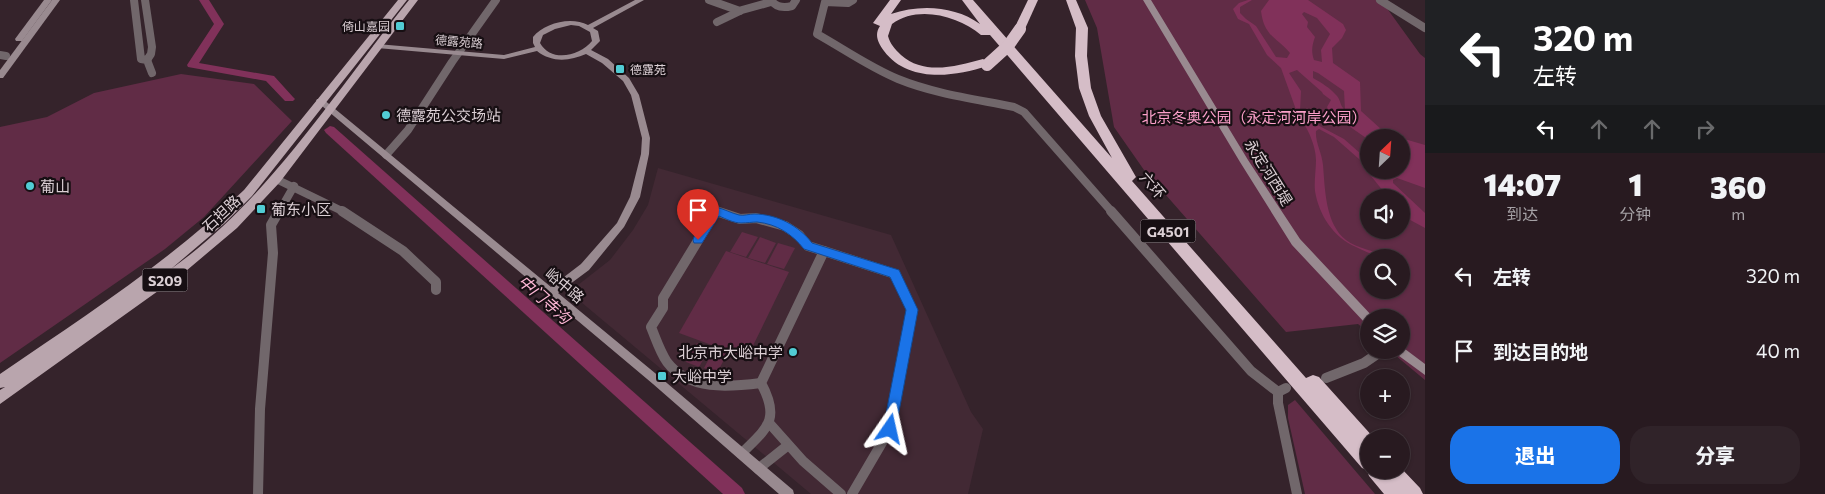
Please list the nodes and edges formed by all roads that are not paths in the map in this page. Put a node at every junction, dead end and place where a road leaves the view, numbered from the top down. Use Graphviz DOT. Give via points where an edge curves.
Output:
graph roads {
  1 [pos="48,0"];
  2 [pos="56,0"];
  3 [pos="134,0"];
  4 [pos="145,0"];
  5 [pos="403,0"];
  6 [pos="414,0"];
  7 [pos="496,0"];
  8 [pos="640,0"];
  9 [pos="709,0"];
  10 [pos="796,0"];
  11 [pos="853,0"];
  12 [pos="896,0"];
  13 [pos="967,0"];
  14 [pos="979,0"];
  15 [pos="1026,0"];
  16 [pos="1033,0"];
  17 [pos="1071,0"];
  18 [pos="1147,0"];
  19 [pos="1380,0"];
  20 [pos="771,1"];
  21 [pos="740,11"];
  22 [pos="717,22"];
  23 [pos="589,27"];
  24 [pos="1017,27"];
  25 [pos="1425,28"];
  26 [pos="376,46"];
  27 [pos="539,48"];
  28 [pos="587,51"];
  29 [pos="457,54"];
  30 [pos="3,56"];
  31 [pos="147,60"];
  32 [pos="985,64"];
  33 [pos="0,65"];
  34 [pos="152,73"];
  35 [pos="0,76"];
  36 [pos="1052,97"];
  37 [pos="320,101"];
  38 [pos="327,112"];
  39 [pos="304,132"];
  40 [pos="386,155"];
  41 [pos="1130,178"];
  42 [pos="276,179"];
  43 [pos="294,186"];
  44 [pos="824,251"];
  45 [pos="436,290"];
  46 [pos="550,293"];
  47 [pos="1360,310"];
  48 [pos="1410,358"];
  49 [pos="1370,359"];
  50 [pos="1425,370"];
  51 [pos="1326,378"];
  52 [pos="0,382"];
  53 [pos="761,383"];
  54 [pos="0,398"];
  55 [pos="770,424"];
  56 [pos="1360,435"];
  57 [pos="787,446"];
  58 [pos="1360,452"];
  59 [pos="741,454"];
  60 [pos="758,468"];
  61 [pos="1384,479"];
  62 [pos="1399,479"];
  63 [pos="258,494"];
  64 [pos="788,494"];
  65 [pos="841,494"];
  66 [pos="852,494"];
  67 [pos="1297,494"];
  68 [pos="1396,494"];
  69 [pos="1413,494"];
  1 -- 30 [label="street"];
  2 -- 35 [label="street"];
  3 -- 31 [label="street" via="141,58"];
  4 -- 31 [label="street" via="152,47 152,54"];
  5 -- 37 [label="main road, 石担路 / S209"];
  6 -- 26 [label="main road, 石担路 / S209"];
  7 -- 29 [label="street"];
  8 -- 23 [label="street"];
  9 -- 21 [label="street"];
  10 -- 20 [label="street" via="792,6 785,7 776,6"];
  11 -- 67 [label="street" via="848,3 825,2 817,34 899,80 925,89 1014,106 1024,112 1250,370 1282,390 1278,403"];
  12 -- 32 [label="highway" via="873,31 877,46 886,58 902,67 940,76 969,74"];
  13 -- 36 [label="highway, 六环 / G4501"];
  14 -- 41 [label="highway, 六环 / G4501"];
  15 -- 24 [label="highway"];
  16 -- 24 [label="highway"];
  17 -- 41 [label="highway" via="1082,28 1085,88 1095,116"];
  18 -- 47 [label="street, 永定河西堤" via="1296,242"];
  19 -- 25 [label="street"];
  20 -- 21 [label="street"];
  21 -- 22 [label="street"];
  23 -- 27 [label="street" via="571,23 552,26 538,36"];
  23 -- 28 [label="street" via="597,36"];
  24 -- 32 [label="highway, bridge" via="1008,46"];
  26 -- 29 [label="street, 德露苑路"];
  26 -- 38 [label="main road, 石担路 / S209"];
  27 -- 28 [label="street" via="558,57"];
  27 -- 29 [label="street, 德露苑路" via="504,57"];
  28 -- 46 [label="street" via="605,61 626,80 635,95 644,130 645,154 635,197 621,225 585,267"];
  29 -- 40 [label="street" via="402,138"];
  30 -- 33 [label="street"];
  31 -- 34 [label="street"];
  32 -- 36 [label="highway" via="955,71 921,69 898,60 883,42 882,31 897,15 935,12 957,16 985,33"];
  36 -- 58 [label="highway, 六环 / G4501"];
  37 -- 38 [label="street, 峪中路"];
  37 -- 39 [label="main road, 石担路 / S209"];
  38 -- 39 [label="main road, 石担路 / S209"];
  38 -- 40 [label="street, 峪中路"];
  39 -- 42 [label="main road, 石担路 / S209"];
  39 -- 52 [label="main road, 石担路 / S209" via="203,236"];
  40 -- 46 [label="street, 峪中路"];
  41 -- 56 [label="highway, 六环 / G4501"];
  42 -- 43 [label="street"];
  42 -- 54 [label="main road, 石担路 / S209" via="234,225 209,246"];
  43 -- 45 [label="street" via="391,242 429,274 436,282"];
  43 -- 63 [label="street" via="271,225 273,253 260,409"];
  44 -- 53 [label="street"];
  44 -- 53 [label="street" via="808,246 785,226 756,218 740,220 716,211 663,298 662,308 651,327 668,364 677,373 699,383 719,386"];
  44 -- 66 [label="street" via="895,274 912,310 890,429"];
  46 -- 59 [label="street, 峪中路"];
  48 -- 50 [label="street"];
  49 -- 51 [label="street"];
  53 -- 55 [label="street" via="772,405"];
  55 -- 57 [label="street"];
  55 -- 59 [label="street"];
  57 -- 60 [label="street"];
  57 -- 65 [label="street" via="810,470"];
  59 -- 60 [label="street, 峪中路"];
  60 -- 64 [label="street, 峪中路"];
  61 -- 68 [label="highway"];
  62 -- 69 [label="highway"];
}
